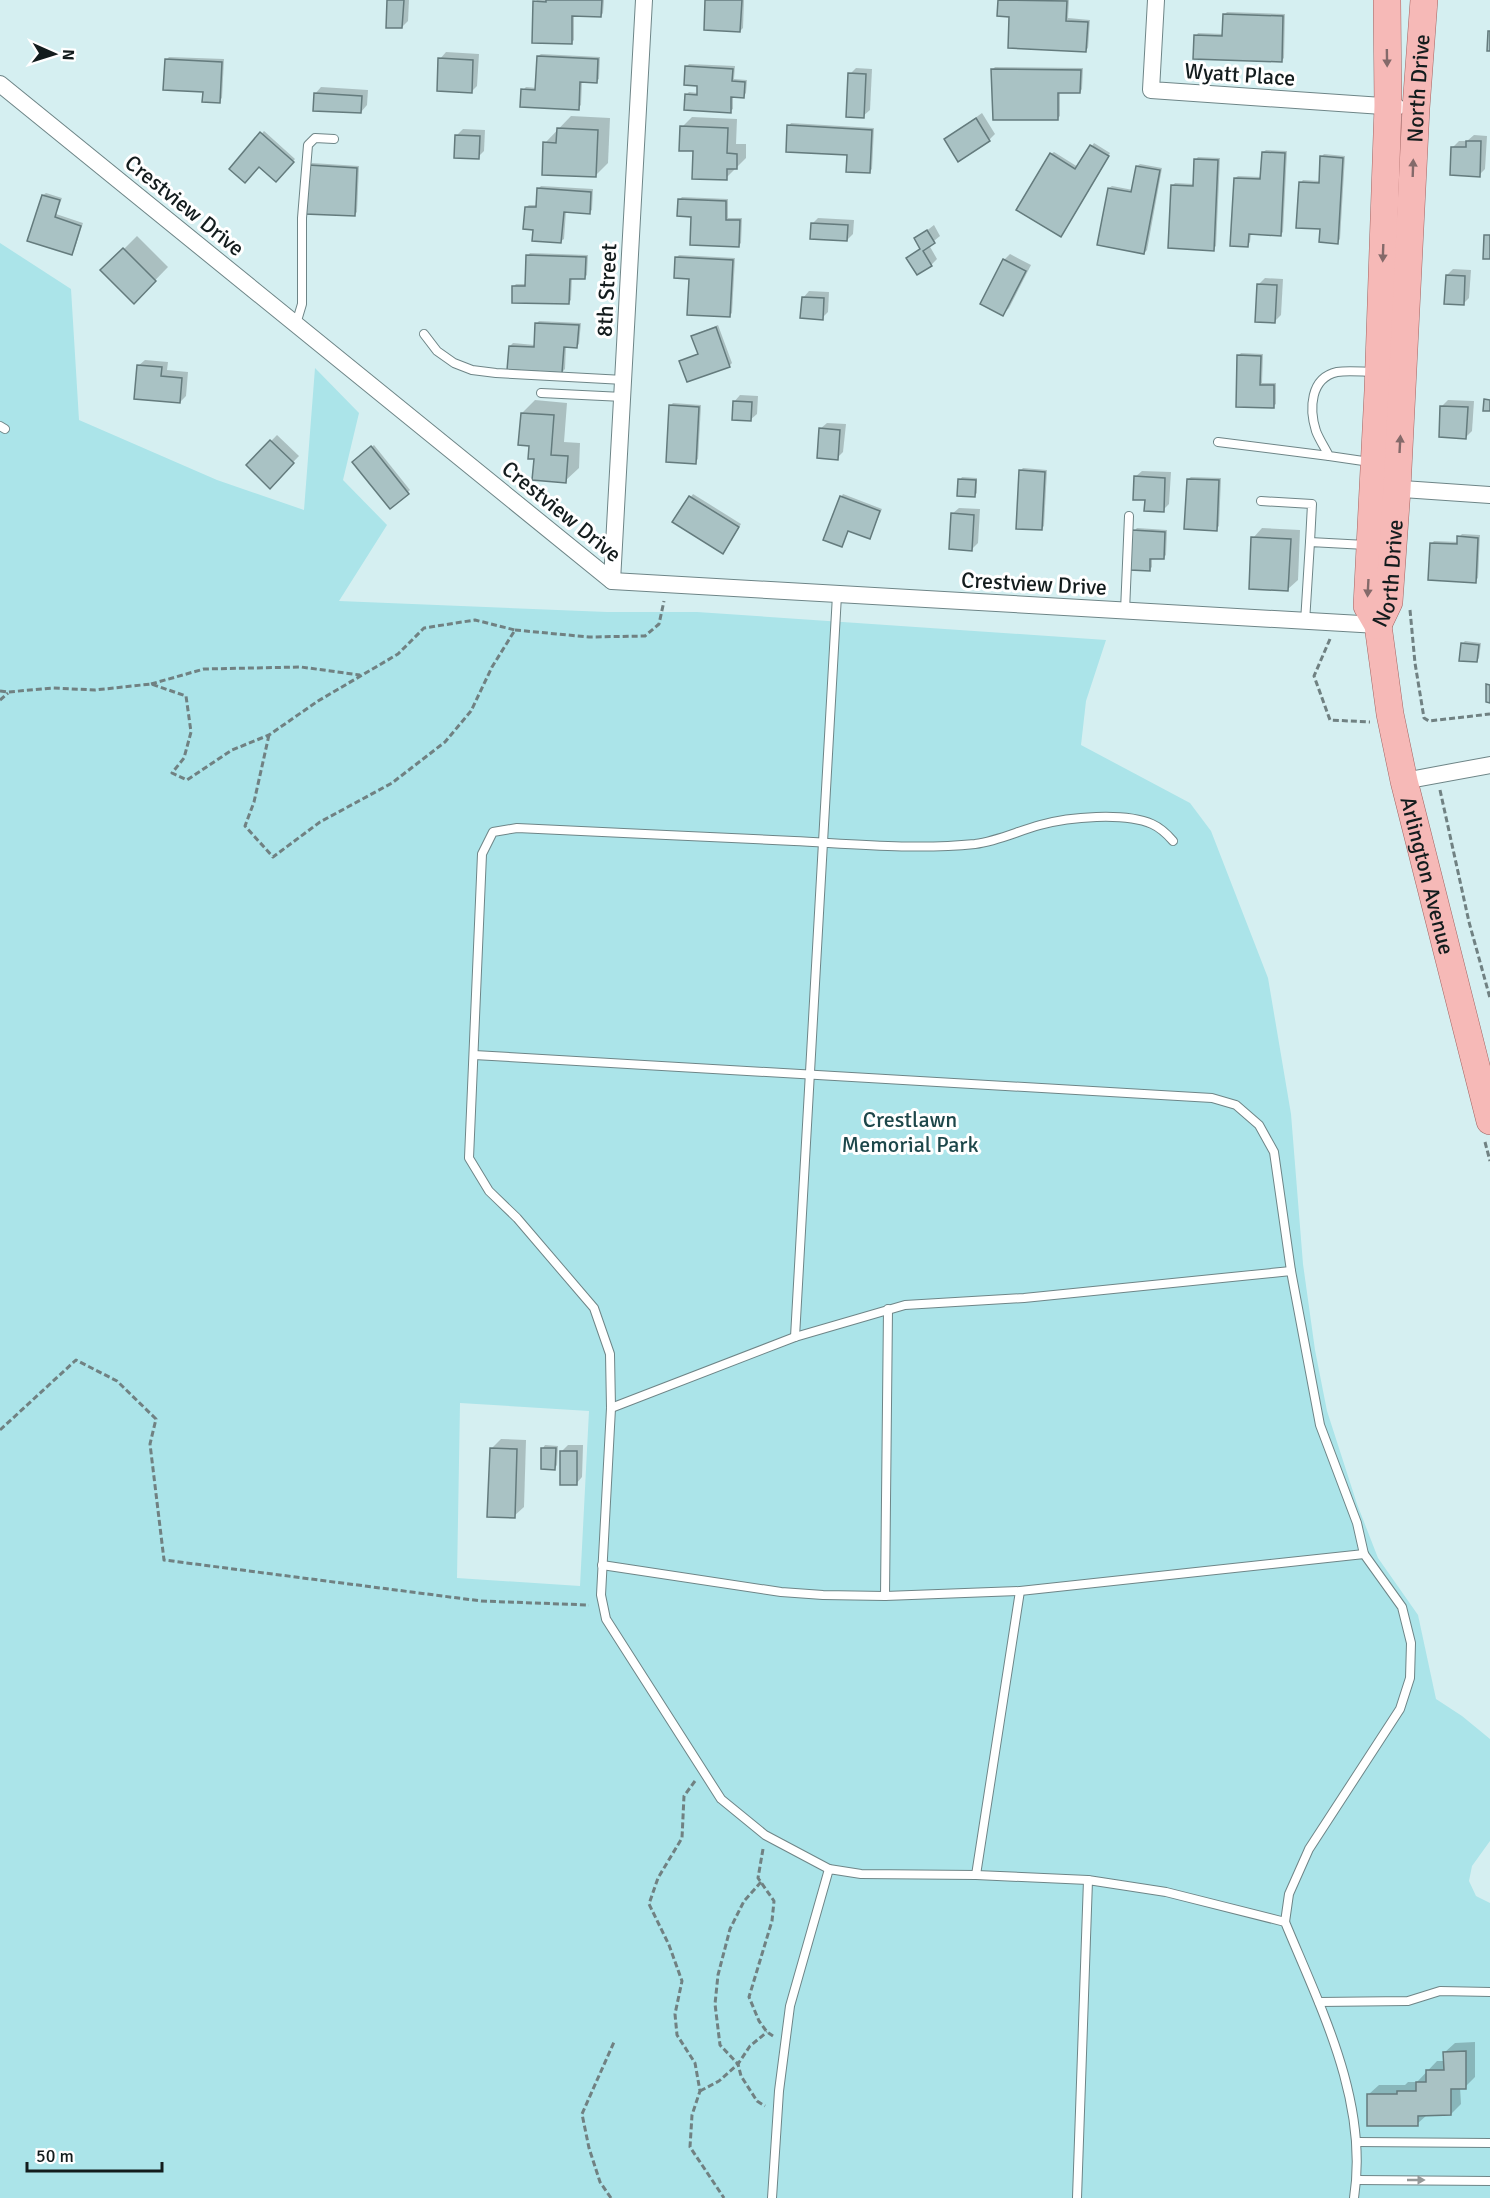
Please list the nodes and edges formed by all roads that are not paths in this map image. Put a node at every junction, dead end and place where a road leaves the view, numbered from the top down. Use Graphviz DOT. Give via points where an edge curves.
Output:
graph roads {
  1 [pos="644,0"];
  2 [pos="1156,0"];
  3 [pos="1387,0"];
  4 [pos="1424,0"];
  5 [pos="0,84"];
  6 [pos="1388,106"];
  7 [pos="1416,108"];
  8 [pos="334,139"];
  9 [pos="296,324"];
  10 [pos="424,334"];
  11 [pos="1378,372"];
  12 [pos="623,388"];
  13 [pos="541,393"];
  14 [pos="1218,442"];
  15 [pos="1329,456"];
  16 [pos="1381,479"];
  17 [pos="1490,495"];
  18 [pos="1261,501"];
  19 [pos="1129,516"];
  20 [pos="1310,542"];
  21 [pos="1370,545"];
  22 [pos="612,581"];
  23 [pos="837,595"];
  24 [pos="1125,611"];
  25 [pos="1305,621"];
  26 [pos="1378,625"];
  27 [pos="1490,765"];
  28 [pos="1404,781"];
  29 [pos="1173,841"];
  30 [pos="824,842"];
  31 [pos="474,1056"];
  32 [pos="810,1073"];
  33 [pos="1490,1121"];
  34 [pos="1291,1271"];
  35 [pos="888,1309"];
  36 [pos="795,1337"];
  37 [pos="611,1408"];
  38 [pos="1364,1554"];
  39 [pos="602,1565"];
  40 [pos="1020,1591"];
  41 [pos="885,1596"];
  42 [pos="829,1869"];
  43 [pos="976,1875"];
  44 [pos="1088,1880"];
  45 [pos="1285,1922"];
  46 [pos="1490,1992"];
  47 [pos="1319,2002"];
  48 [pos="1357,2142"];
  49 [pos="1490,2143"];
  50 [pos="1357,2180"];
  51 [pos="1490,2181"];
  52 [pos="772,2198"];
  53 [pos="1077,2198"];
  54 [pos="1354,2198"];
  1 -- 12 [label="street, 8th Street"];
  2 -- 6 [label="street, Wyatt Place" via="1151,90"];
  3 -- 6 [label="main road, North Drive, one-way"];
  4 -- 7 [label="main road, North Drive"];
  5 -- 9 [label="street, Crestview Drive"];
  6 -- 7 [label="street, Wyatt Place"];
  6 -- 11 [label="main road, North Drive, one-way"];
  16 -- 7 [label="main road, North Drive, one-way"];
  8 -- 9 [label="lane" via="315,138 308,145 302,218 302,304"];
  9 -- 22 [label="street, Crestview Drive"];
  10 -- 12 [label="lane" via="437,351 472,370"];
  11 -- 15 [label="lane" via="1335,372 1317,386 1313,415 1316,431"];
  11 -- 16 [label="main road, North Drive"];
  12 -- 13 [label="lane"];
  12 -- 22 [label="street, 8th Street"];
  14 -- 15 [label="lane"];
  15 -- 16 [label="lane"];
  16 -- 17 [label="street"];
  16 -- 21 [label="main road, North Drive"];
  16 -- 26 [label="main road, North Drive" via="1389,602"];
  18 -- 20 [label="lane" via="1312,504"];
  19 -- 24 [label="lane"];
  20 -- 21 [label="lane"];
  20 -- 25 [label="lane"];
  21 -- 26 [label="main road, North Drive, one-way" via="1367,606"];
  22 -- 23 [label="street, Crestview Drive"];
  23 -- 24 [label="street, Crestview Drive"];
  23 -- 30 [label="lane"];
  24 -- 25 [label="street, Crestview Drive"];
  25 -- 26 [label="street, Crestview Drive"];
  26 -- 28 [label="main road, Arlington Avenue"];
  27 -- 28 [label="street"];
  28 -- 33 [label="main road, Arlington Avenue"];
  29 -- 30 [label="lane" via="1161,829 1139,820 1091,818 949,846"];
  30 -- 31 [label="lane" via="517,828 493,832 483,854"];
  30 -- 32 [label="lane"];
  31 -- 32 [label="lane"];
  31 -- 37 [label="lane" via="469,1158 489,1191 594,1308 610,1354"];
  32 -- 34 [label="lane" via="1212,1098 1236,1106 1259,1125 1274,1152"];
  32 -- 36 [label="lane"];
  34 -- 35 [label="lane"];
  34 -- 38 [label="lane" via="1320,1425 1357,1523"];
  35 -- 36 [label="lane"];
  35 -- 41 [label="lane"];
  36 -- 37 [label="lane"];
  37 -- 39 [label="lane"];
  38 -- 40 [label="lane"];
  38 -- 45 [label="lane" via="1402,1607 1411,1643 1410,1678 1400,1710 1309,1849 1289,1894"];
  39 -- 41 [label="lane" via="782,1592"];
  39 -- 42 [label="lane" via="601,1595 606,1619 721,1799 765,1836"];
  40 -- 41 [label="lane"];
  40 -- 43 [label="lane"];
  42 -- 43 [label="lane" via="861,1874"];
  42 -- 52 [label="lane" via="790,2006 777,2112"];
  43 -- 44 [label="lane"];
  44 -- 45 [label="lane" via="1166,1892"];
  44 -- 53 [label="lane"];
  45 -- 47 [label="lane"];
  46 -- 47 [label="lane" via="1440,1991 1408,2001"];
  47 -- 48 [label="lane" via="1348,2086"];
  48 -- 49 [label="lane"];
  48 -- 50 [label="lane"];
  50 -- 51 [label="lane, one-way"];
  50 -- 54 [label="lane"];
}
